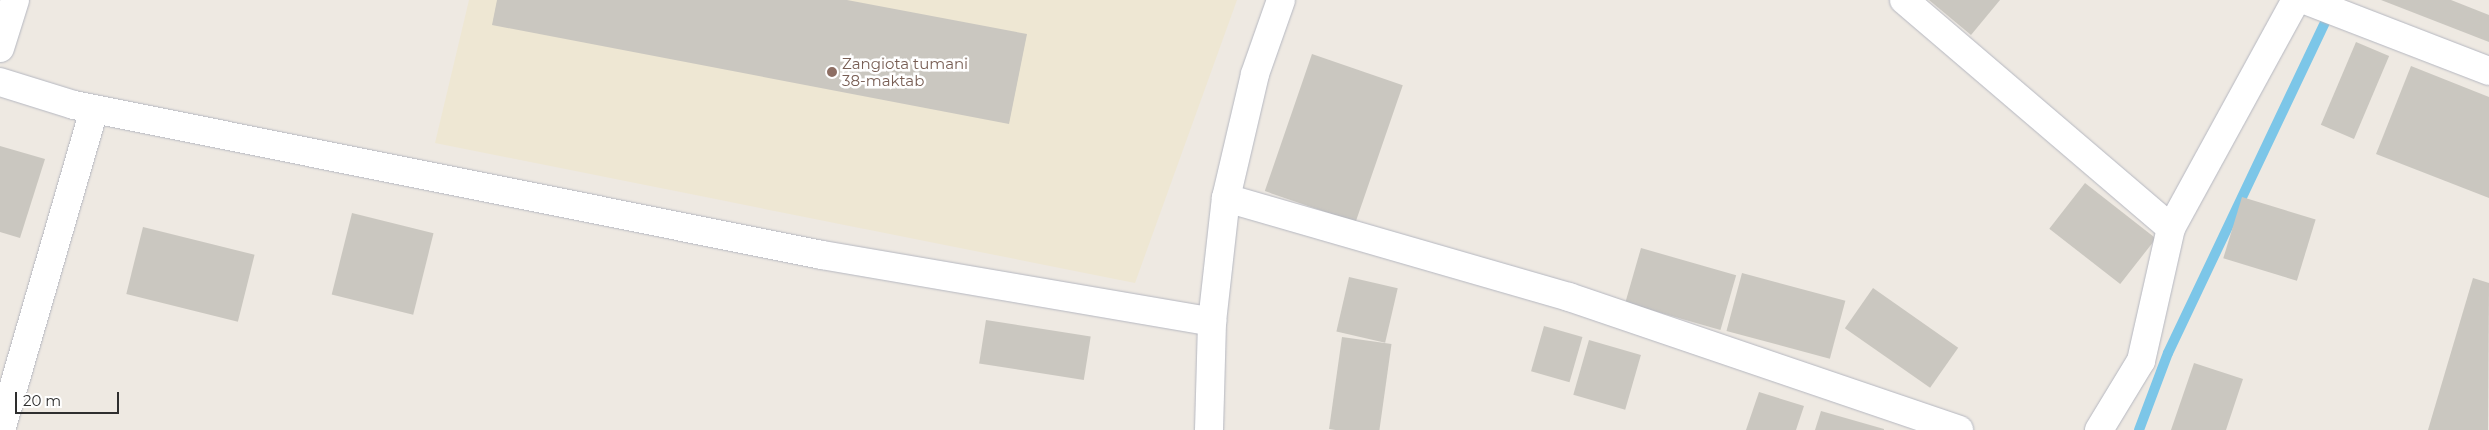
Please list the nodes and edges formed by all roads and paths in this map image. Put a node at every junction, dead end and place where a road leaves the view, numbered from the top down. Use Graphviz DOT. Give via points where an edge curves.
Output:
graph roads {
  1 [pos="15,0"];
  2 [pos="1281,0"];
  3 [pos="1904,0"];
  4 [pos="2296,0"];
  5 [pos="2304,0"];
  6 [pos="0,48"];
  7 [pos="2489,71"];
  8 [pos="0,82"];
  9 [pos="94,110"];
  10 [pos="1226,198"];
  11 [pos="2171,228"];
  12 [pos="1212,322"];
  13 [pos="1,430"];
  14 [pos="1209,430"];
  15 [pos="1960,430"];
  16 [pos="2099,430"];
  1 -- 6 [label="street"];
  2 -- 10 [label="street" via="1255,74"];
  3 -- 11 [label="street"];
  4 -- 11 [label="street"];
  5 -- 7 [label="street"];
  8 -- 9 [label="street"];
  9 -- 12 [label="street" via="822,255"];
  9 -- 13 [label="street"];
  10 -- 12 [label="street"];
  10 -- 15 [label="street" via="1569,297"];
  11 -- 16 [label="street" via="2141,362"];
  12 -- 14 [label="street"];
}
